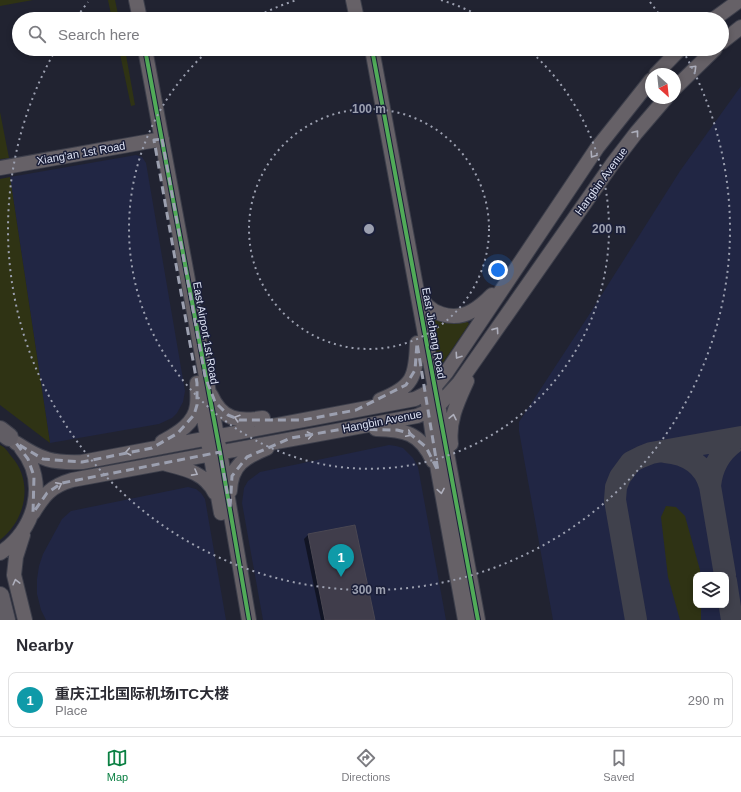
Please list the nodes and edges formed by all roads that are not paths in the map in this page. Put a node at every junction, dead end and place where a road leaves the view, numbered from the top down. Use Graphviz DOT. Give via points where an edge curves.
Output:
graph roads {
  1 [pos="129,0"];
  2 [pos="136,0"];
  3 [pos="353,0"];
  4 [pos="363,0"];
  5 [pos="740,0"];
  6 [pos="131,12"];
  7 [pos="139,12"];
  8 [pos="356,12"];
  9 [pos="366,12"];
  10 [pos="724,12"];
  11 [pos="741,27"];
  12 [pos="729,36"];
  13 [pos="140,56"];
  14 [pos="146,56"];
  15 [pos="364,56"];
  16 [pos="373,56"];
  17 [pos="673,56"];
  18 [pos="708,56"];
  19 [pos="662,68"];
  20 [pos="681,82"];
  21 [pos="645,88"];
  22 [pos="661,104"];
  23 [pos="158,140"];
  24 [pos="0,168"];
  25 [pos="512,275"];
  26 [pos="415,282"];
  27 [pos="417,343"];
  28 [pos="479,355"];
  29 [pos="201,380"];
  30 [pos="430,391"];
  31 [pos="372,407"];
  32 [pos="433,408"];
  33 [pos="356,410"];
  34 [pos="303,420"];
  35 [pos="343,429"];
  36 [pos="6,435"];
  37 [pos="212,436"];
  38 [pos="291,438"];
  39 [pos="152,448"];
  40 [pos="215,453"];
  41 [pos="160,463"];
  42 [pos="438,471"];
  43 [pos="452,484"];
  44 [pos="224,505"];
  45 [pos="31,517"];
  46 [pos="0,553"];
  47 [pos="0,596"];
  48 [pos="6,620"];
  49 [pos="25,620"];
  50 [pos="241,620"];
  51 [pos="249,620"];
  52 [pos="465,620"];
  53 [pos="478,620"];
  1 -- 6 [label="main road"];
  2 -- 7 [label="main road"];
  3 -- 8 [label="main road"];
  4 -- 9 [label="main road"];
  5 -- 10 [label="main road"];
  11 -- 12 [label="main road"];
  13 -- 23 [label="main road, East Airport 1st Road"];
  14 -- 23 [label="main road, East Airport 1st Road"];
  15 -- 27 [label="main road, East Jichang Road"];
  16 -- 26 [label="main road, East Jichang Road"];
  17 -- 19 [label="main road"];
  20 -- 18 [label="main road, one-way"];
  21 -- 25 [label="main road, Hangbin Avenue, one-way" via="597,148"];
  28 -- 22 [label="main road, Hangbin Avenue, one-way" via="614,163"];
  23 -- 24 [label="main road, Xiang'an 1st Road"];
  23 -- 29 [label="main road, East Airport 1st Road"];
  25 -- 26 [label="main road" via="478,308 457,316 442,314 429,308"];
  25 -- 30 [label="main road, Hangbin Avenue, one-way" via="446,373"];
  26 -- 30 [label="main road, East Jichang Road"];
  27 -- 30 [label="main road, East Jichang Road"];
  27 -- 33 [label="main road" via="415,370 406,385 393,394"];
  28 -- 32 [label="main road, Hangbin Avenue" via="459,383"];
  43 -- 28 [label="main road, one-way" via="451,439 454,414"];
  34 -- 29 [label="main road, one-way" via="234,418 215,402"];
  29 -- 37 [label="main road, East Airport 1st Road"];
  29 -- 39 [label="main road" via="197,405 190,422 178,433"];
  30 -- 31 [label="main road, Hangbin Avenue" via="415,399"];
  30 -- 32 [label="main road, East Jichang Road"];
  31 -- 33 [label="main road, Hangbin Avenue"];
  31 -- 35 [label="main road" via="385,410 386,414 382,418"];
  32 -- 35 [label="main road, Hangbin Avenue" via="418,416"];
  32 -- 42 [label="main road, East Jichang Road"];
  32 -- 43 [label="main road, East Jichang Road"];
  33 -- 34 [label="main road, Hangbin Avenue"];
  34 -- 37 [label="main road, Hangbin Avenue"];
  38 -- 35 [label="main road, Hangbin Avenue, one-way"];
  35 -- 42 [label="main road, one-way" via="397,430 409,433 426,448"];
  39 -- 36 [label="main road, Hangbin Avenue, one-way" via="82,462 55,462 43,459"];
  36 -- 45 [label="main road" via="28,459 34,476 36,495"];
  37 -- 39 [label="main road, Hangbin Avenue"];
  37 -- 40 [label="main road, East Airport 1st Road"];
  38 -- 40 [label="main road, Hangbin Avenue"];
  38 -- 44 [label="main road" via="240,463 234,471"];
  40 -- 41 [label="main road, Hangbin Avenue"];
  40 -- 44 [label="main road, East Airport 1st Road"];
  41 -- 44 [label="main road, one-way" via="188,469 202,477"];
  45 -- 41 [label="main road, Hangbin Avenue, one-way" via="47,493 62,483"];
  42 -- 52 [label="main road, East Jichang Road, one-way"];
  43 -- 53 [label="main road, East Jichang Road"];
  44 -- 50 [label="main road, East Airport 1st Road"];
  44 -- 51 [label="main road, East Airport 1st Road"];
  45 -- 46 [label="main road" via="20,537"];
  49 -- 45 [label="main road, one-way" via="14,566"];
  47 -- 48 [label="highway"];
}
